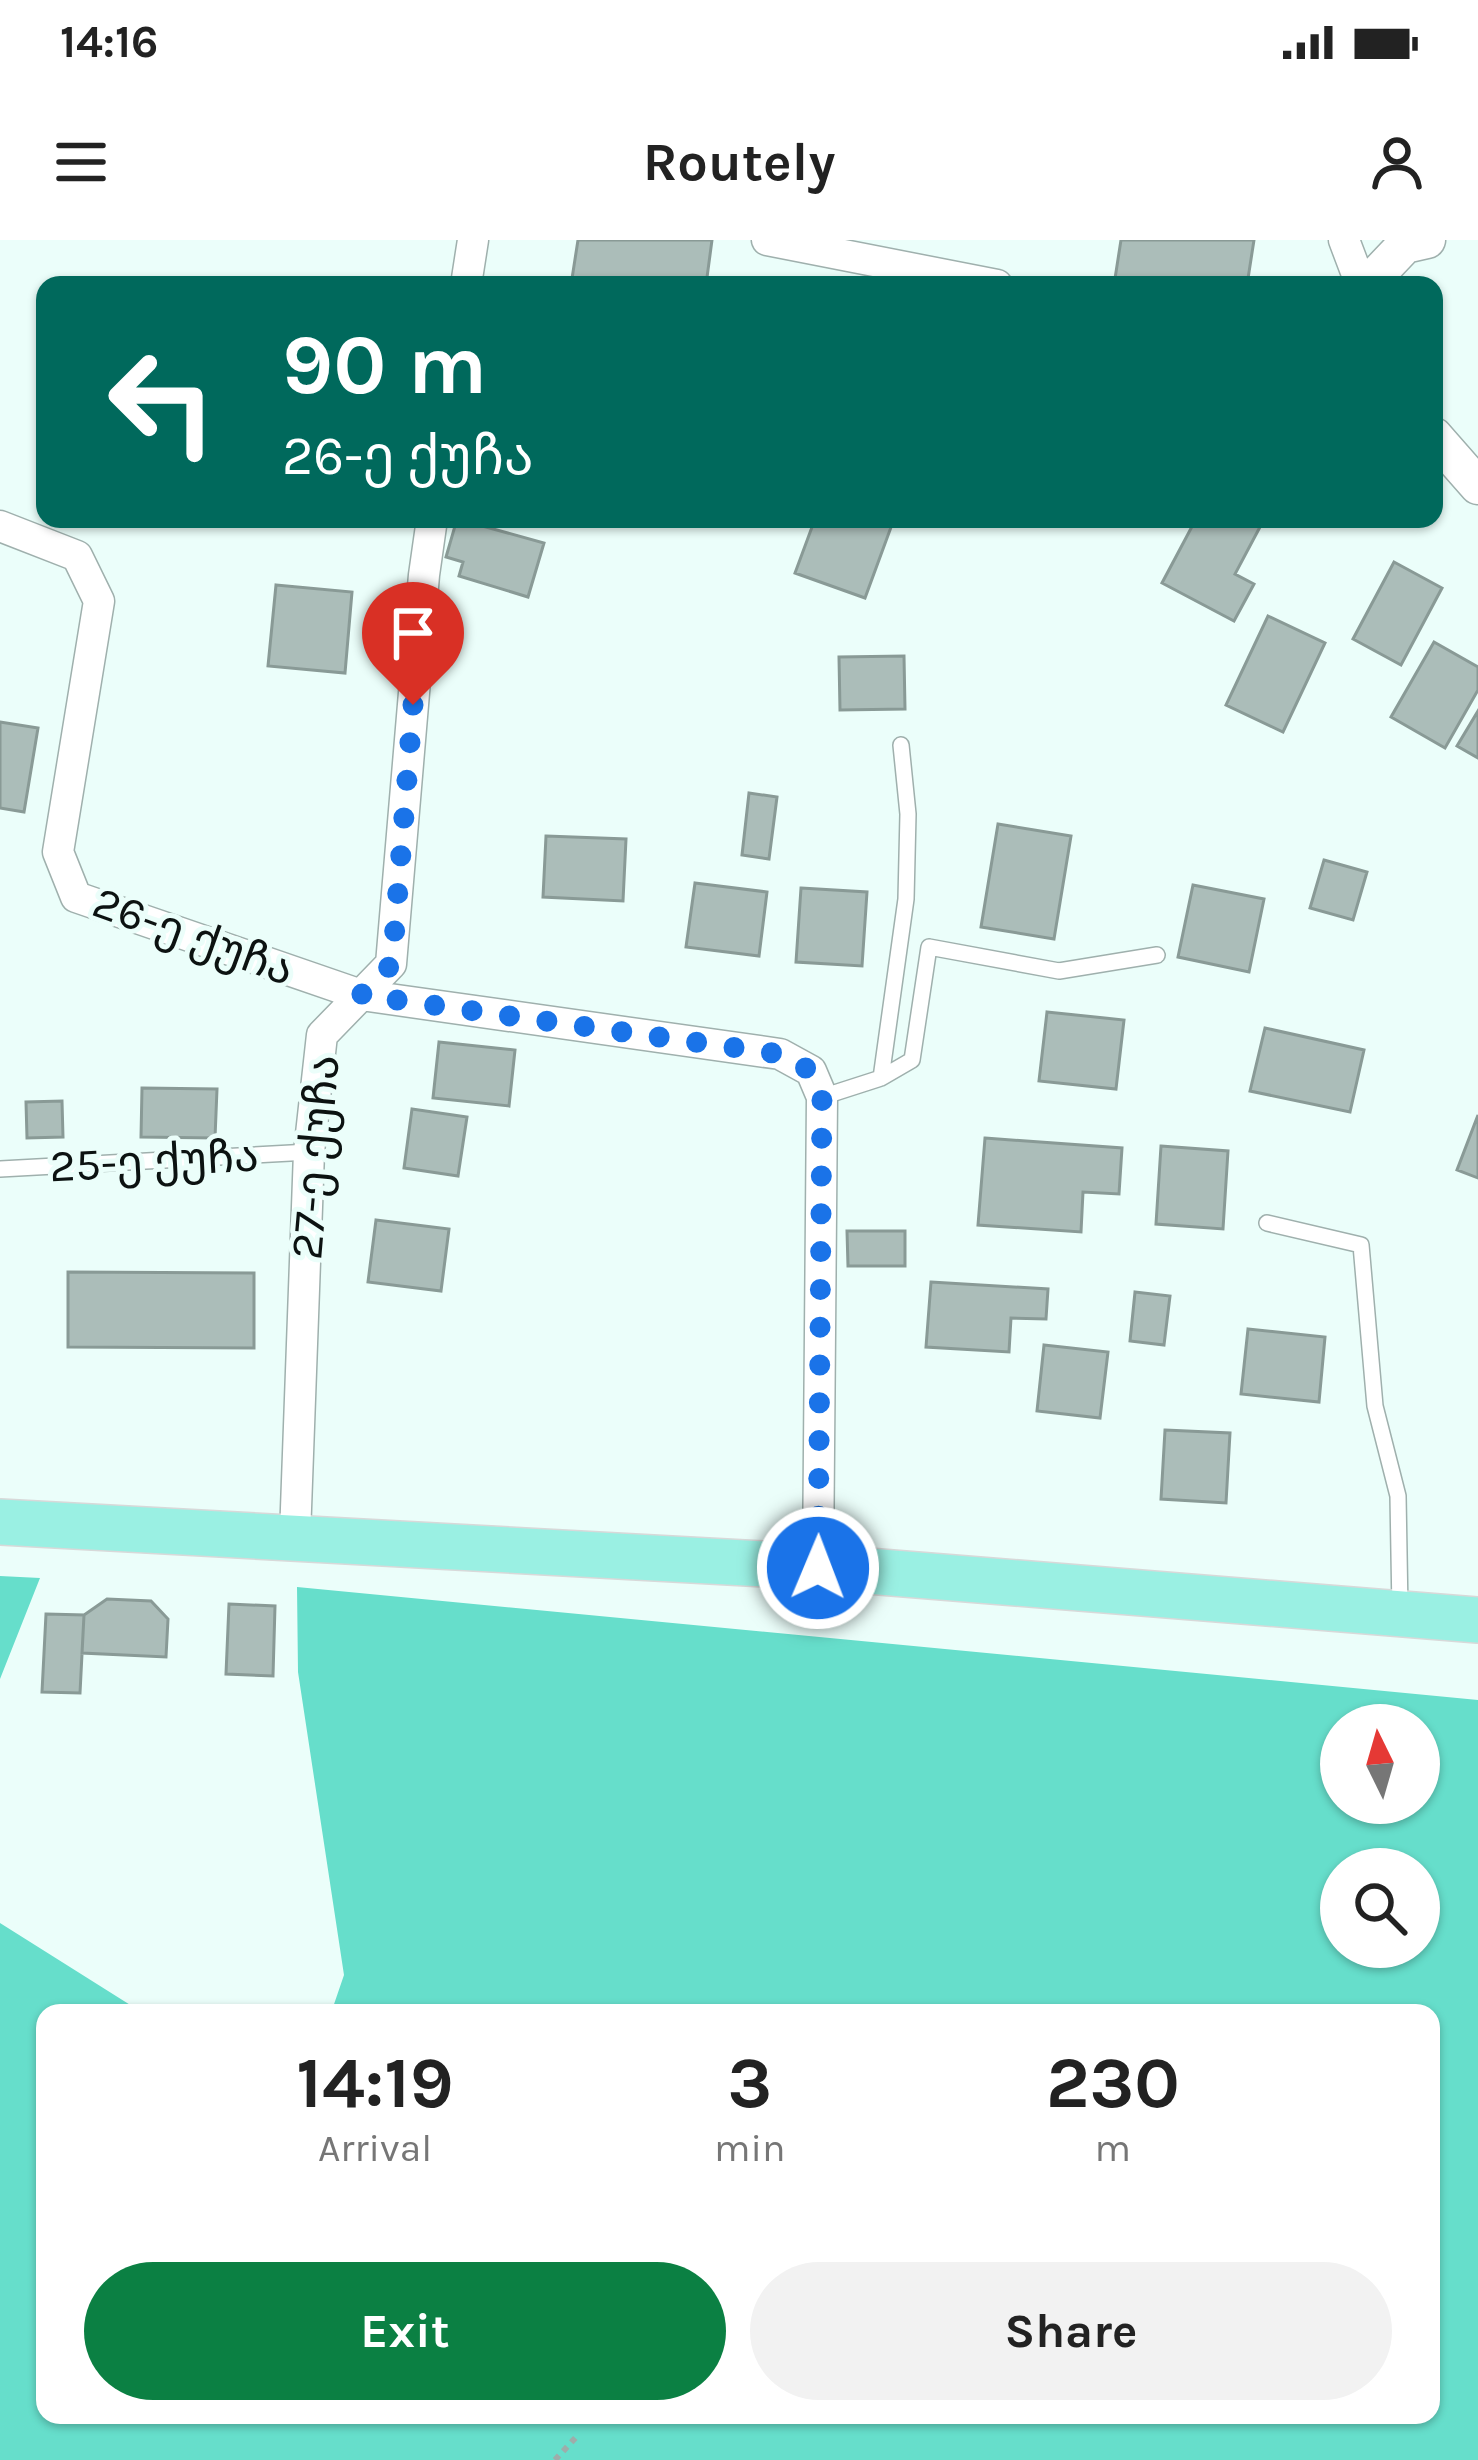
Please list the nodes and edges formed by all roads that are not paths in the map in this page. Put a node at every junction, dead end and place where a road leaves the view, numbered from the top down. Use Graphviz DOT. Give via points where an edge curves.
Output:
graph roads {
  1 [pos="473,240"];
  2 [pos="766,240"];
  3 [pos="1344,240"];
  4 [pos="1427,240"];
  5 [pos="467,276"];
  6 [pos="951,276"];
  7 [pos="1360,276"];
  8 [pos="1373,276"];
  9 [pos="1443,446"];
  10 [pos="1478,486"];
  11 [pos="0,526"];
  12 [pos="431,528"];
  13 [pos="902,745"];
  14 [pos="1157,955"];
  15 [pos="361,995"];
  16 [pos="881,1078"];
  17 [pos="822,1097"];
  18 [pos="308,1151"];
  19 [pos="0,1169"];
  20 [pos="1268,1223"];
  21 [pos="0,1522"];
  22 [pos="295,1536"];
  23 [pos="818,1568"];
  24 [pos="1400,1612"];
  25 [pos="1478,1620"];
  1 -- 5 [label="street"];
  2 -- 6 [label="street"];
  3 -- 7 [label="street"];
  4 -- 8 [label="street" via="1405,245"];
  9 -- 10 [label="street"];
  11 -- 15 [label="street, 26-ე ქუჩა" via="77,556 99,602 58,851 76,896"];
  12 -- 15 [label="street, 27-ე ქუჩა" via="392,964"];
  13 -- 16 [label="lane" via="906,899"];
  14 -- 16 [label="lane" via="1059,970 928,947 912,1060"];
  15 -- 17 [label="street, 26-ე ქუჩა" via="780,1054 811,1071"];
  15 -- 18 [label="street, 27-ე ქუჩა" via="322,1035"];
  16 -- 17 [label="lane"];
  17 -- 23 [label="street"];
  18 -- 19 [label="lane, 25-ე ქუჩა"];
  18 -- 22 [label="street, 27-ე ქუჩა"];
  20 -- 24 [label="lane" via="1361,1245 1376,1406 1398,1496"];
  21 -- 22 [label="main road"];
  22 -- 23 [label="main road"];
  23 -- 24 [label="main road"];
  24 -- 25 [label="main road"];
}
